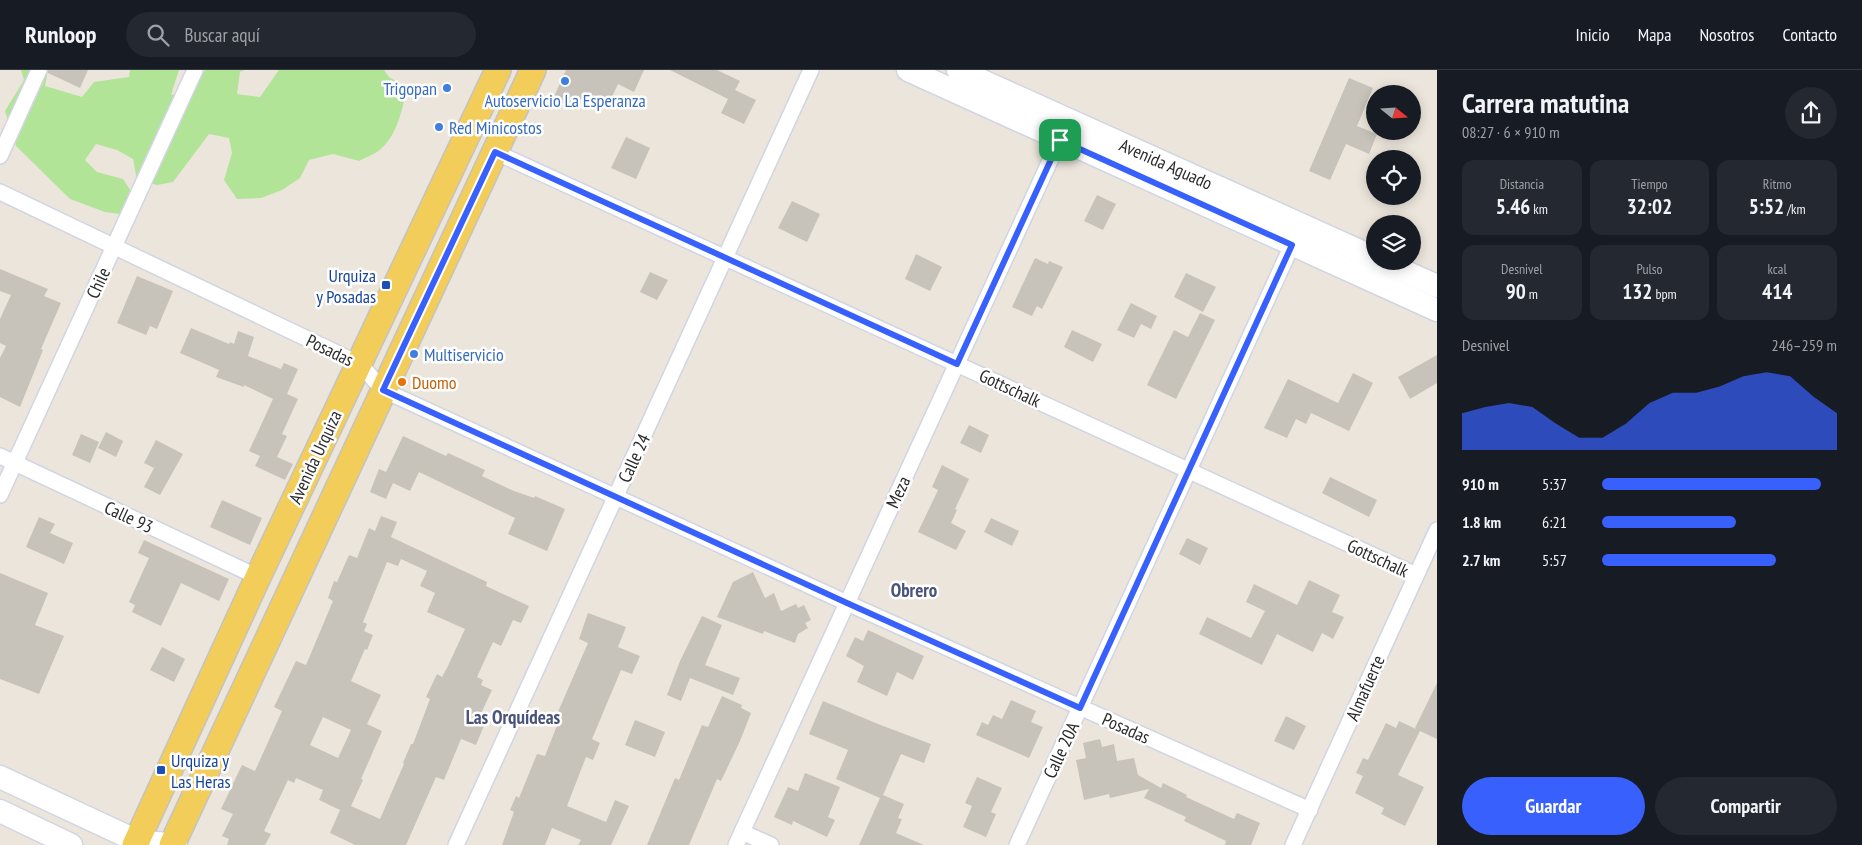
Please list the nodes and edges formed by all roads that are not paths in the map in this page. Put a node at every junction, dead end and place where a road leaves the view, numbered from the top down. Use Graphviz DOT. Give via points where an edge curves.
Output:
graph roads {
  1 [pos="39,70"];
  2 [pos="195,70"];
  3 [pos="498,70"];
  4 [pos="533,70"];
  5 [pos="812,70"];
  6 [pos="908,70"];
  7 [pos="958,70"];
  8 [pos="1060,140"];
  9 [pos="495,152"];
  10 [pos="0,156"];
  11 [pos="0,192"];
  12 [pos="1292,245"];
  13 [pos="114,246"];
  14 [pos="1366,254"];
  15 [pos="726,258"];
  16 [pos="1401,270"];
  17 [pos="1437,286"];
  18 [pos="1437,310"];
  19 [pos="360,364"];
  20 [pos="957,364"];
  21 [pos="383,390"];
  22 [pos="0,456"];
  23 [pos="15,463"];
  24 [pos="1189,471"];
  25 [pos="0,495"];
  26 [pos="616,497"];
  27 [pos="1437,530"];
  28 [pos="1416,575"];
  29 [pos="258,577"];
  30 [pos="847,603"];
  31 [pos="1080,708"];
  32 [pos="0,777"];
  33 [pos="1310,810"];
  34 [pos="0,812"];
  35 [pos="739,838"];
  36 [pos="136,843"];
  37 [pos="71,845"];
  38 [pos="174,845"];
  39 [pos="456,845"];
  40 [pos="771,845"];
  41 [pos="1017,845"];
  42 [pos="1293,845"];
  1 -- 10 [label="street"];
  2 -- 13 [label="street, Chile"];
  3 -- 19 [label="main road, Avenida Urquiza"];
  4 -- 9 [label="main road, Avenida Urquiza"];
  5 -- 15 [label="street, Calle 24"];
  6 -- 8 [label="street, Avenida Aguado"];
  7 -- 14 [label="street, Avenida Aguado"];
  8 -- 12 [label="street, Avenida Aguado"];
  8 -- 20 [label="street, Meza"];
  9 -- 15 [label="street, Gottschalk"];
  9 -- 21 [label="main road, Avenida Urquiza"];
  11 -- 13 [label="street, Posadas"];
  12 -- 18 [label="street, Avenida Aguado"];
  12 -- 24 [label="street, Calle 20A"];
  13 -- 19 [label="street, Posadas"];
  13 -- 23 [label="street, Chile"];
  15 -- 20 [label="street, Gottschalk"];
  15 -- 26 [label="street, Calle 24"];
  16 -- 17 [label="street"];
  19 -- 21 [label="street, Posadas"];
  19 -- 29 [label="main road, Avenida Urquiza"];
  20 -- 24 [label="street, Gottschalk"];
  20 -- 30 [label="street, Meza"];
  21 -- 26 [label="street, Posadas"];
  21 -- 38 [label="main road, Avenida Urquiza"];
  22 -- 23 [label="street, Calle 93"];
  23 -- 25 [label="street, Chile"];
  23 -- 29 [label="street, Calle 93"];
  24 -- 28 [label="street, Gottschalk"];
  24 -- 31 [label="street, Calle 20A"];
  26 -- 30 [label="street, Posadas"];
  26 -- 39 [label="street, Calle 24"];
  27 -- 28 [label="street, Almafuerte"];
  28 -- 33 [label="street, Almafuerte"];
  29 -- 36 [label="main road, Avenida Urquiza"];
  30 -- 31 [label="street, Posadas"];
  30 -- 35 [label="street, Meza"];
  31 -- 33 [label="street, Posadas"];
  31 -- 41 [label="street, Calle 20A"];
  32 -- 36 [label="street"];
  33 -- 42 [label="street, Almafuerte"];
  34 -- 37 [label="street"];
  35 -- 40 [label="street"];
  36 -- 38 [label="street"];
}
